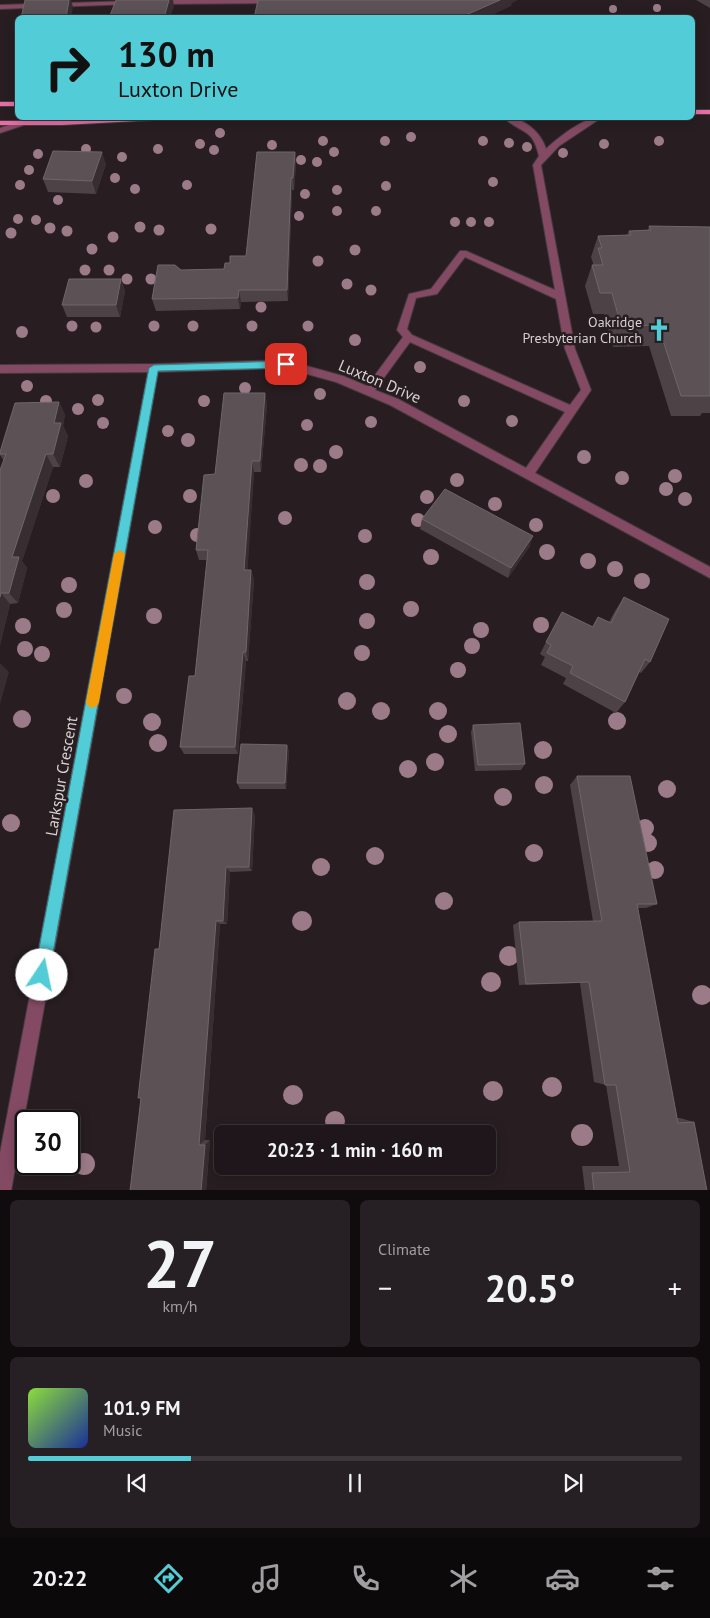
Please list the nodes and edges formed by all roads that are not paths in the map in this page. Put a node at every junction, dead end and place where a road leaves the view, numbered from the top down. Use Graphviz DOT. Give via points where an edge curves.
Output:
graph roads {
  1 [pos="220,1"];
  2 [pos="138,2"];
  3 [pos="147,2"];
  4 [pos="287,2"];
  5 [pos="0,7"];
  6 [pos="0,104"];
  7 [pos="15,104"];
  8 [pos="695,112"];
  9 [pos="710,112"];
  10 [pos="118,120"];
  11 [pos="512,120"];
  12 [pos="594,120"];
  13 [pos="21,123"];
  14 [pos="0,124"];
  15 [pos="0,131"];
  16 [pos="543,156"];
  17 [pos="561,297"];
  18 [pos="408,337"];
  19 [pos="154,368"];
  20 [pos="0,369"];
  21 [pos="368,392"];
  22 [pos="572,410"];
  23 [pos="528,474"];
  24 [pos="710,572"];
  25 [pos="2,1190"];
  1 -- 3 [label="street"];
  1 -- 4 [label="street"];
  2 -- 5 [label="street"];
  6 -- 7 [label="main road"];
  8 -- 9 [label="main road"];
  10 -- 13 [label="main road"];
  11 -- 16 [label="street" via="536,134 542,144"];
  12 -- 16 [label="street"];
  13 -- 14 [label="main road"];
  13 -- 15 [label="street"];
  16 -- 17 [label="street" via="537,165"];
  17 -- 18 [label="street" via="464,253 434,292 412,296 402,330"];
  17 -- 22 [label="street" via="570,349 586,390"];
  18 -- 21 [label="street"];
  18 -- 22 [label="street"];
  19 -- 20 [label="street, Luxton Drive"];
  19 -- 21 [label="street, Luxton Drive" via="286,364 339,379"];
  19 -- 25 [label="street, Larkspur Crescent"];
  21 -- 23 [label="street, Luxton Drive" via="394,402"];
  22 -- 23 [label="street"];
  23 -- 24 [label="street, Luxton Drive"];
}
